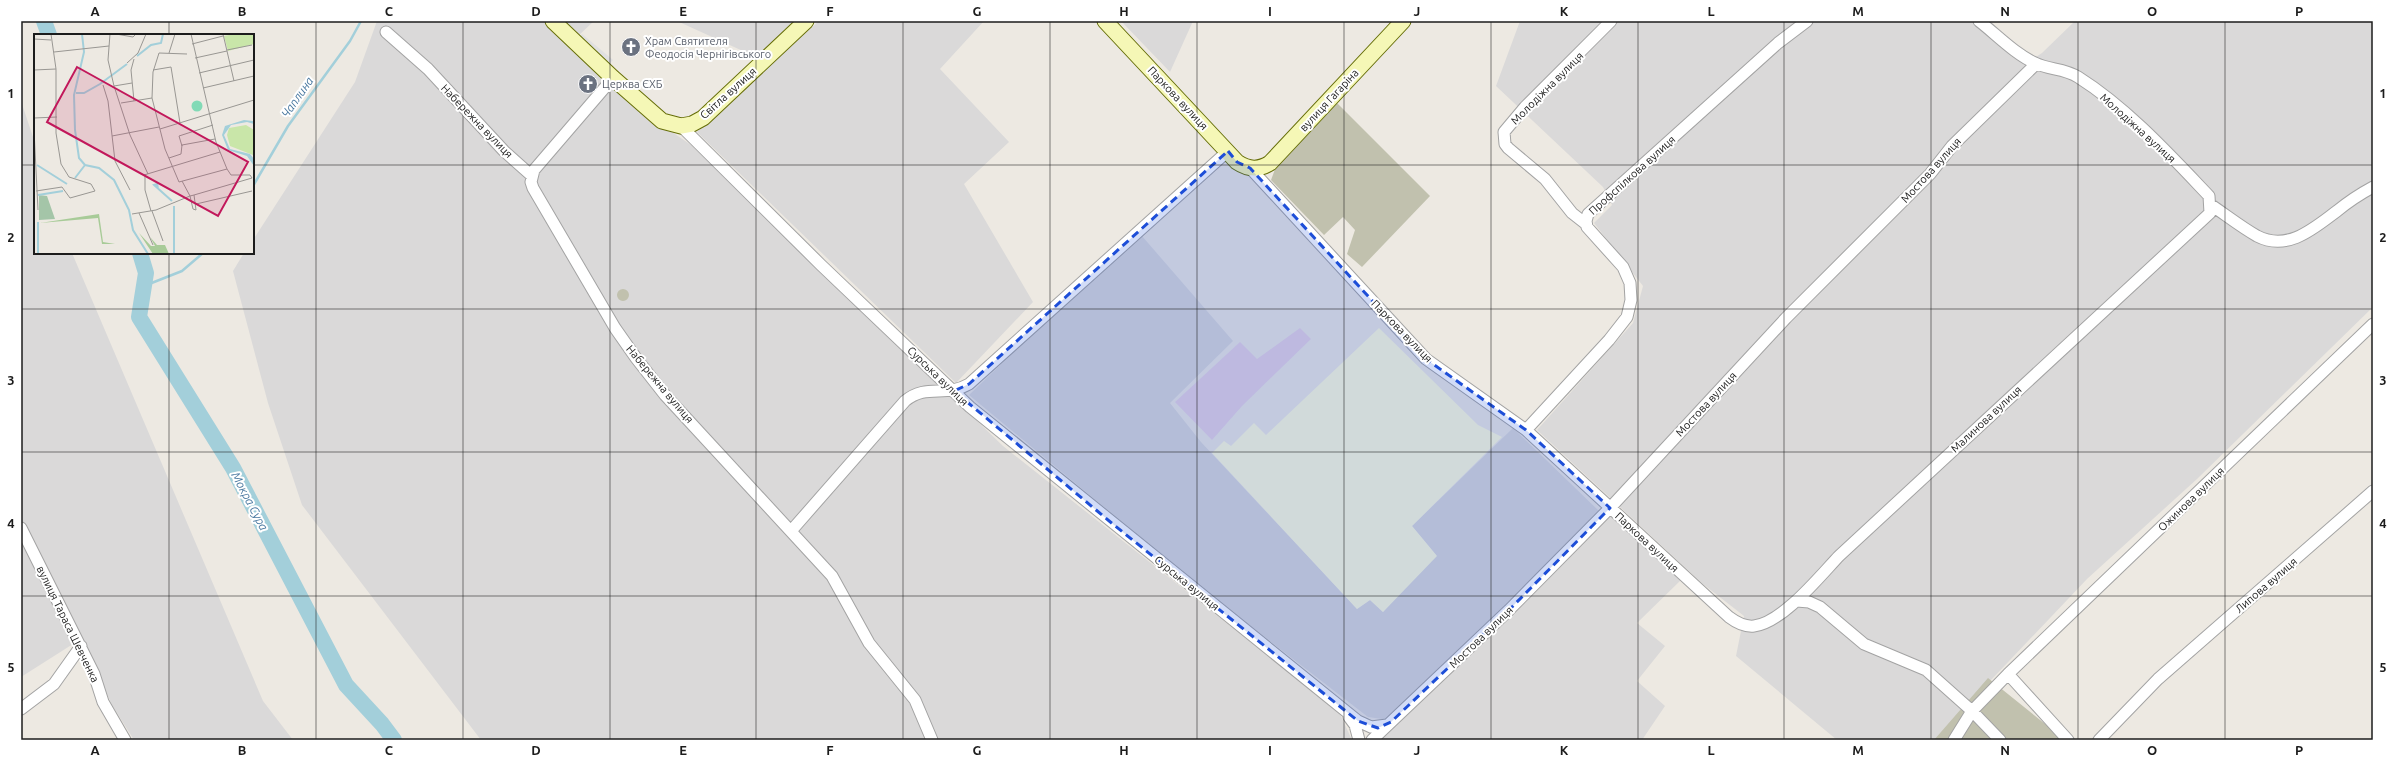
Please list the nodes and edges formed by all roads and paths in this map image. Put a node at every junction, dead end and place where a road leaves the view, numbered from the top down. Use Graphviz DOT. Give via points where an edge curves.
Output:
graph roads {
  1 [pos="553,21"];
  2 [pos="1105,21"];
  3 [pos="1403,21"];
  4 [pos="1611,21"];
  5 [pos="1807,21"];
  6 [pos="1979,21"];
  7 [pos="805,22"];
  8 [pos="386,32"];
  9 [pos="2036,64"];
  10 [pos="613,78"];
  11 [pos="681,126"];
  12 [pos="1228,151"];
  13 [pos="1250,168"];
  14 [pos="532,176"];
  15 [pos="2373,187"];
  16 [pos="2210,200"];
  17 [pos="1586,224"];
  18 [pos="2373,324"];
  19 [pos="954,391"];
  20 [pos="1526,430"];
  21 [pos="2373,491"];
  22 [pos="1610,508"];
  23 [pos="21,528"];
  24 [pos="791,531"];
  25 [pos="1797,600"];
  26 [pos="1745,626"];
  27 [pos="81,646"];
  28 [pos="2008,674"];
  29 [pos="21,709"];
  30 [pos="1345,709"];
  31 [pos="1972,711"];
  32 [pos="1391,722"];
  33 [pos="125,740"];
  34 [pos="932,740"];
  35 [pos="1359,740"];
  36 [pos="1372,740"];
  37 [pos="1954,740"];
  38 [pos="2000,740"];
  39 [pos="2068,740"];
  40 [pos="2099,740"];
  1 -- 10 [label="street, Сурська вулиця"];
  2 -- 12 [label="street, Паркова вулиця"];
  3 -- 13 [label="street, вулиця Гагаріна" via="1270,163 1263,168"];
  4 -- 17 [label="street, Молодіжна вулиця" via="1525,107 1504,132 1508,148 1545,180 1572,213"];
  5 -- 17 [label="street, Профспілкова вулиця" via="1778,43 1591,211 1586,218"];
  6 -- 9 [label="street, Молодіжна вулиця"];
  7 -- 11 [label="street, Світла вулиця" via="703,118"];
  8 -- 14 [label="street, Набережна вулиця" via="428,69 504,151"];
  9 -- 16 [label="street, Молодіжна вулиця" via="2064,70 2089,84 2117,106"];
  9 -- 22 [label="street, Мостова вулиця" via="1952,146 1930,174 1786,318"];
  10 -- 11 [label="street, Сурська вулиця" via="662,121"];
  10 -- 14 [label="street" via="534,170"];
  11 -- 19 [label="street, Сурська вулиця" via="821,265"];
  12 -- 13 [label="street, Паркова вулиця" via="1237,162"];
  12 -- 19 [label="street" via="969,384"];
  13 -- 20 [label="street, Паркова вулиця" via="1426,359"];
  14 -- 24 [label="street, Набережна вулиця" via="533,188 615,328 636,358 666,395"];
  15 -- 16 [label="street, Молодіжна вулиця" via="2352,199 2307,234 2291,240 2274,241 2258,236"];
  16 -- 25 [label="street, Малинова вулиця" via="2207,216 1839,556"];
  17 -- 20 [label="street, Профспілкова вулиця" via="1623,266 1628,277 1631,300 1627,317"];
  18 -- 28 [label="street, Ожинова вулиця"];
  19 -- 24 [label="street" via="921,391 905,401"];
  19 -- 30 [label="street, Сурська вулиця" via="1114,525"];
  20 -- 22 [label="street, Паркова вулиця"];
  21 -- 40 [label="street, Липова вулиця" via="2158,679"];
  22 -- 26 [label="street, Паркова вулиця" via="1729,617"];
  22 -- 32 [label="street, Мостова вулиця" via="1509,610"];
  23 -- 27 [label="street, вулиця Тараса Шевченка"];
  24 -- 34 [label="street, Набережна вулиця" via="832,576 869,643 915,700"];
  25 -- 26 [label="street, Малинова вулиця" via="1767,622"];
  25 -- 31 [label="street" via="1820,607 1864,644 1926,670"];
  27 -- 29 [label="street" via="54,684"];
  27 -- 33 [label="street, вулиця Тараса Шевченка" via="103,702"];
  28 -- 31 [label="street, Ожинова вулиця"];
  28 -- 39 [label="street"];
  30 -- 32 [label="street, Сурська вулиця" via="1364,725 1371,727 1385,726"];
  30 -- 35 [label="street, Сурська вулиця" via="1355,725"];
  31 -- 37 [label="street"];
  31 -- 38 [label="street"];
  32 -- 36 [label="street, Мостова вулиця"];
}
